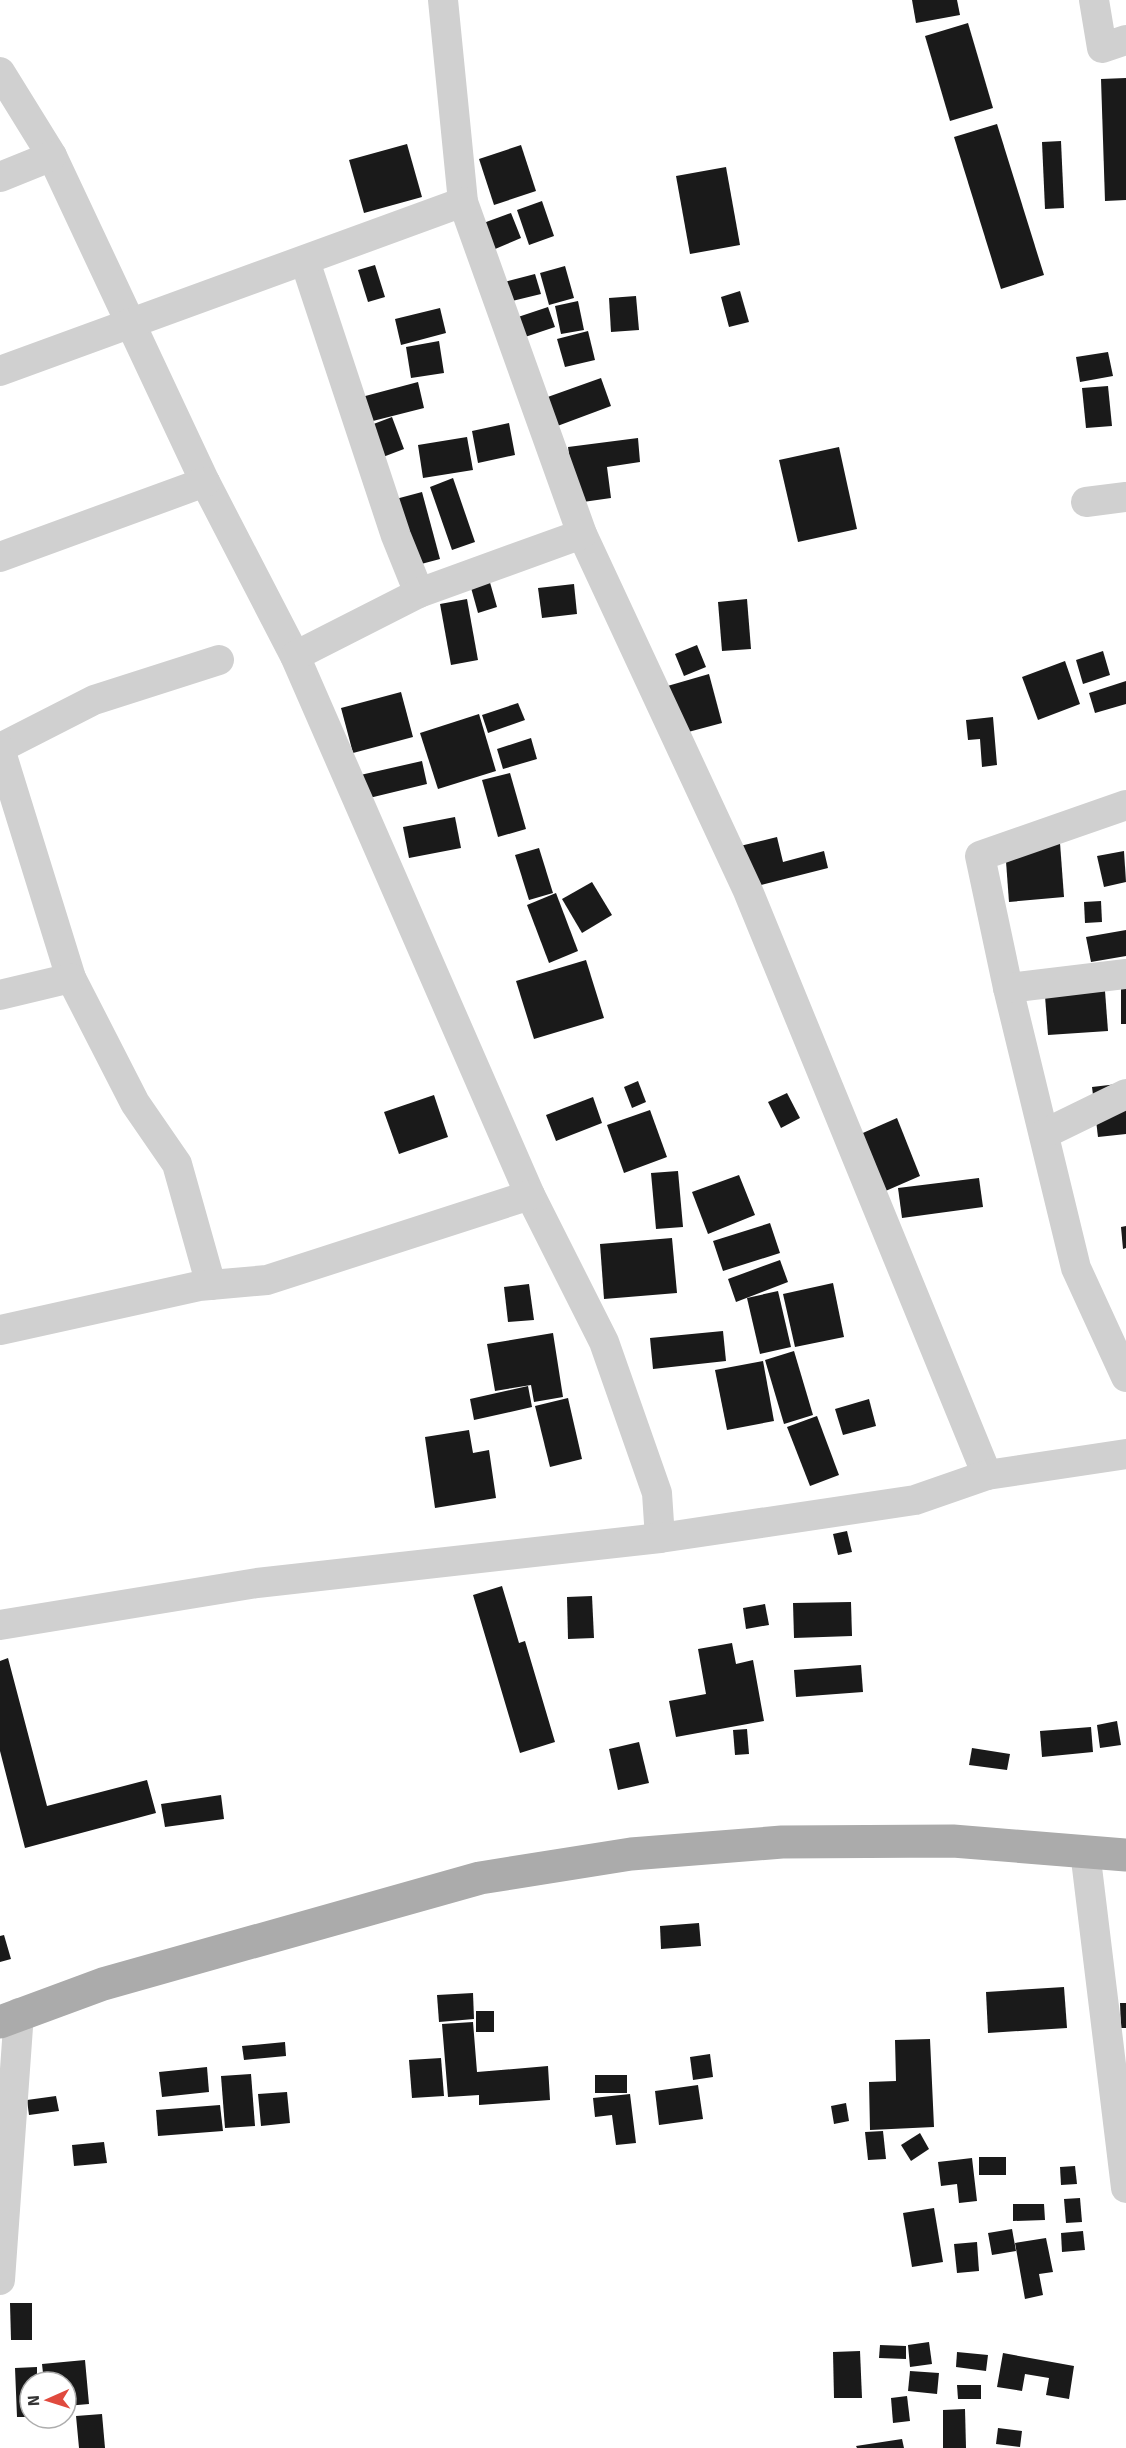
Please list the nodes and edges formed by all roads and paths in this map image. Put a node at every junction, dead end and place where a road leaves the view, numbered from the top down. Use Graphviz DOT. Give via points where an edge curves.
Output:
graph roads {
  1 [pos="442,0"];
  2 [pos="1094,0"];
  3 [pos="1126,40"];
  4 [pos="0,72"];
  5 [pos="52,156"];
  6 [pos="0,177"];
  7 [pos="463,202"];
  8 [pos="305,261"];
  9 [pos="133,324"];
  10 [pos="0,371"];
  11 [pos="205,482"];
  12 [pos="1126,497"];
  13 [pos="1086,502"];
  14 [pos="582,534"];
  15 [pos="0,557"];
  16 [pos="419,593"];
  17 [pos="294,656"];
  18 [pos="219,660"];
  19 [pos="0,748"];
  20 [pos="1126,804"];
  21 [pos="1126,974"];
  22 [pos="71,978"];
  23 [pos="1008,988"];
  24 [pos="0,995"];
  25 [pos="1126,1094"];
  26 [pos="1044,1134"];
  27 [pos="530,1195"];
  28 [pos="211,1285"];
  29 [pos="0,1330"];
  30 [pos="1126,1377"];
  31 [pos="1126,1454"];
  32 [pos="987,1475"];
  33 [pos="660,1538"];
  34 [pos="0,1625"];
  35 [pos="1085,1851"];
  36 [pos="1126,1855"];
  37 [pos="10,2017"];
  38 [pos="1126,2188"];
  39 [pos="0,2280"];
  1 -- 7 [label="street"];
  2 -- 3 [label="street" via="1102,48"];
  4 -- 5 [label="street"];
  5 -- 6 [label="street"];
  5 -- 9 [label="street"];
  7 -- 8 [label="street"];
  7 -- 14 [label="street"];
  8 -- 9 [label="street"];
  8 -- 16 [label="street" via="396,536"];
  9 -- 10 [label="street"];
  9 -- 11 [label="street"];
  11 -- 15 [label="street"];
  11 -- 17 [label="street"];
  12 -- 13 [label="street"];
  14 -- 16 [label="street"];
  14 -- 32 [label="street" via="748,891"];
  16 -- 17 [label="street"];
  17 -- 27 [label="street"];
  18 -- 19 [label="street" via="94,700"];
  19 -- 22 [label="street"];
  20 -- 23 [label="street" via="980,856"];
  21 -- 23 [label="street"];
  22 -- 24 [label="street"];
  22 -- 28 [label="street" via="135,1103 177,1164"];
  23 -- 26 [label="street"];
  25 -- 26 [label="street"];
  26 -- 30 [label="street" via="1076,1268"];
  27 -- 28 [label="street" via="267,1280"];
  27 -- 33 [label="street" via="604,1342 657,1493"];
  28 -- 29 [label="street"];
  31 -- 32 [label="street"];
  32 -- 33 [label="street" via="915,1500"];
  33 -- 34 [label="street" via="257,1583"];
  35 -- 36 [label="main road"];
  35 -- 37 [label="main road" via="953,1841 804,1842 631,1854 480,1878 103,1984"];
  35 -- 38 [label="street"];
  37 -- 39 [label="street"];
}
